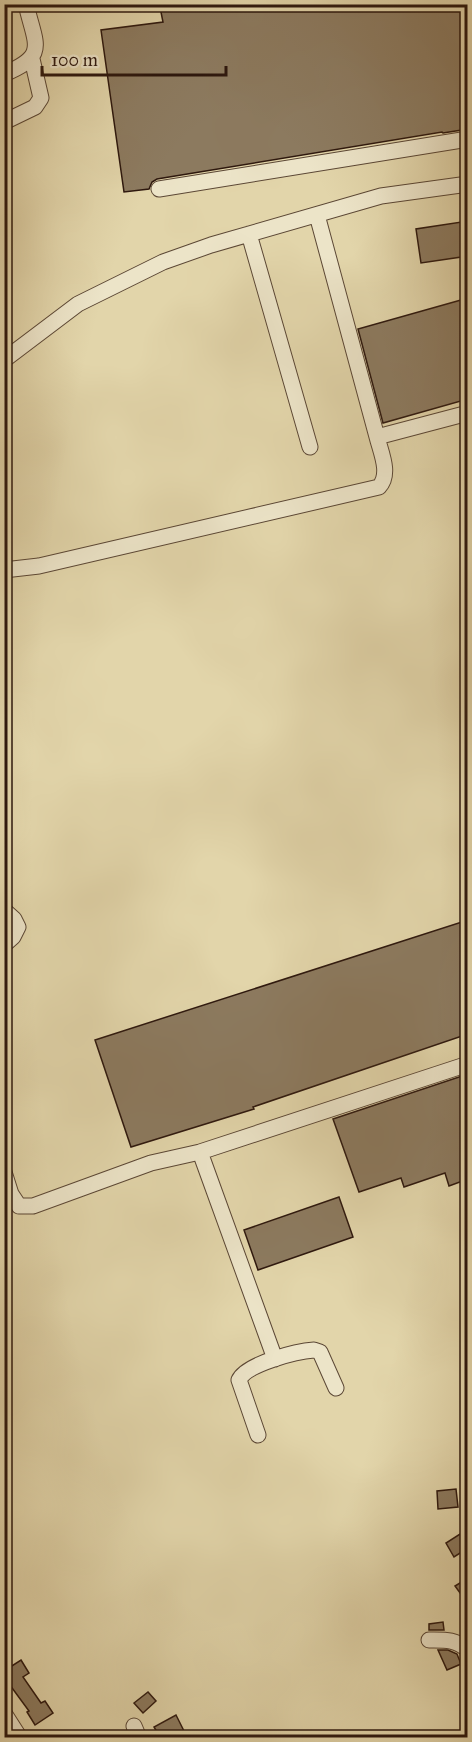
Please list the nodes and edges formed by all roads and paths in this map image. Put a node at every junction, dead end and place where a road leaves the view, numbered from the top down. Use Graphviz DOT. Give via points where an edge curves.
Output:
graph roads {
  1 [pos="26,4"];
  2 [pos="32,59"];
  3 [pos="4,74"];
  4 [pos="4,122"];
  5 [pos="468,139"];
  6 [pos="468,184"];
  7 [pos="159,189"];
  8 [pos="317,215"];
  9 [pos="249,234"];
  10 [pos="4,360"];
  11 [pos="468,413"];
  12 [pos="377,437"];
  13 [pos="310,447"];
  14 [pos="4,570"];
  15 [pos="4,910"];
  16 [pos="4,945"];
  17 [pos="468,1064"];
  18 [pos="200,1152"];
  19 [pos="4,1172"];
  20 [pos="275,1359"];
  21 [pos="336,1388"];
  22 [pos="258,1435"];
  23 [pos="429,1640"];
  24 [pos="468,1650"];
  25 [pos="4,1713"];
  26 [pos="20,1737"];
  1 -- 2 [label="street" via="36,50"];
  2 -- 3 [label="street"];
  2 -- 4 [label="street" via="41,98 35,107"];
  5 -- 7 [label="street"];
  6 -- 8 [label="street" via="381,196"];
  8 -- 9 [label="street"];
  8 -- 12 [label="street"];
  9 -- 10 [label="street" via="163,262 78,304"];
  9 -- 13 [label="street"];
  11 -- 12 [label="street"];
  12 -- 14 [label="street" via="385,473 378,487 39,566"];
  15 -- 16 [label="street" via="18,927"];
  17 -- 18 [label="street"];
  18 -- 19 [label="street" via="151,1163 33,1206 19,1206"];
  18 -- 20 [label="street"];
  20 -- 21 [label="street" via="305,1351 320,1352"];
  20 -- 22 [label="street" via="246,1372 239,1380"];
  23 -- 24 [label="street" via="449,1640"];
  25 -- 26 [label="street"];
}
